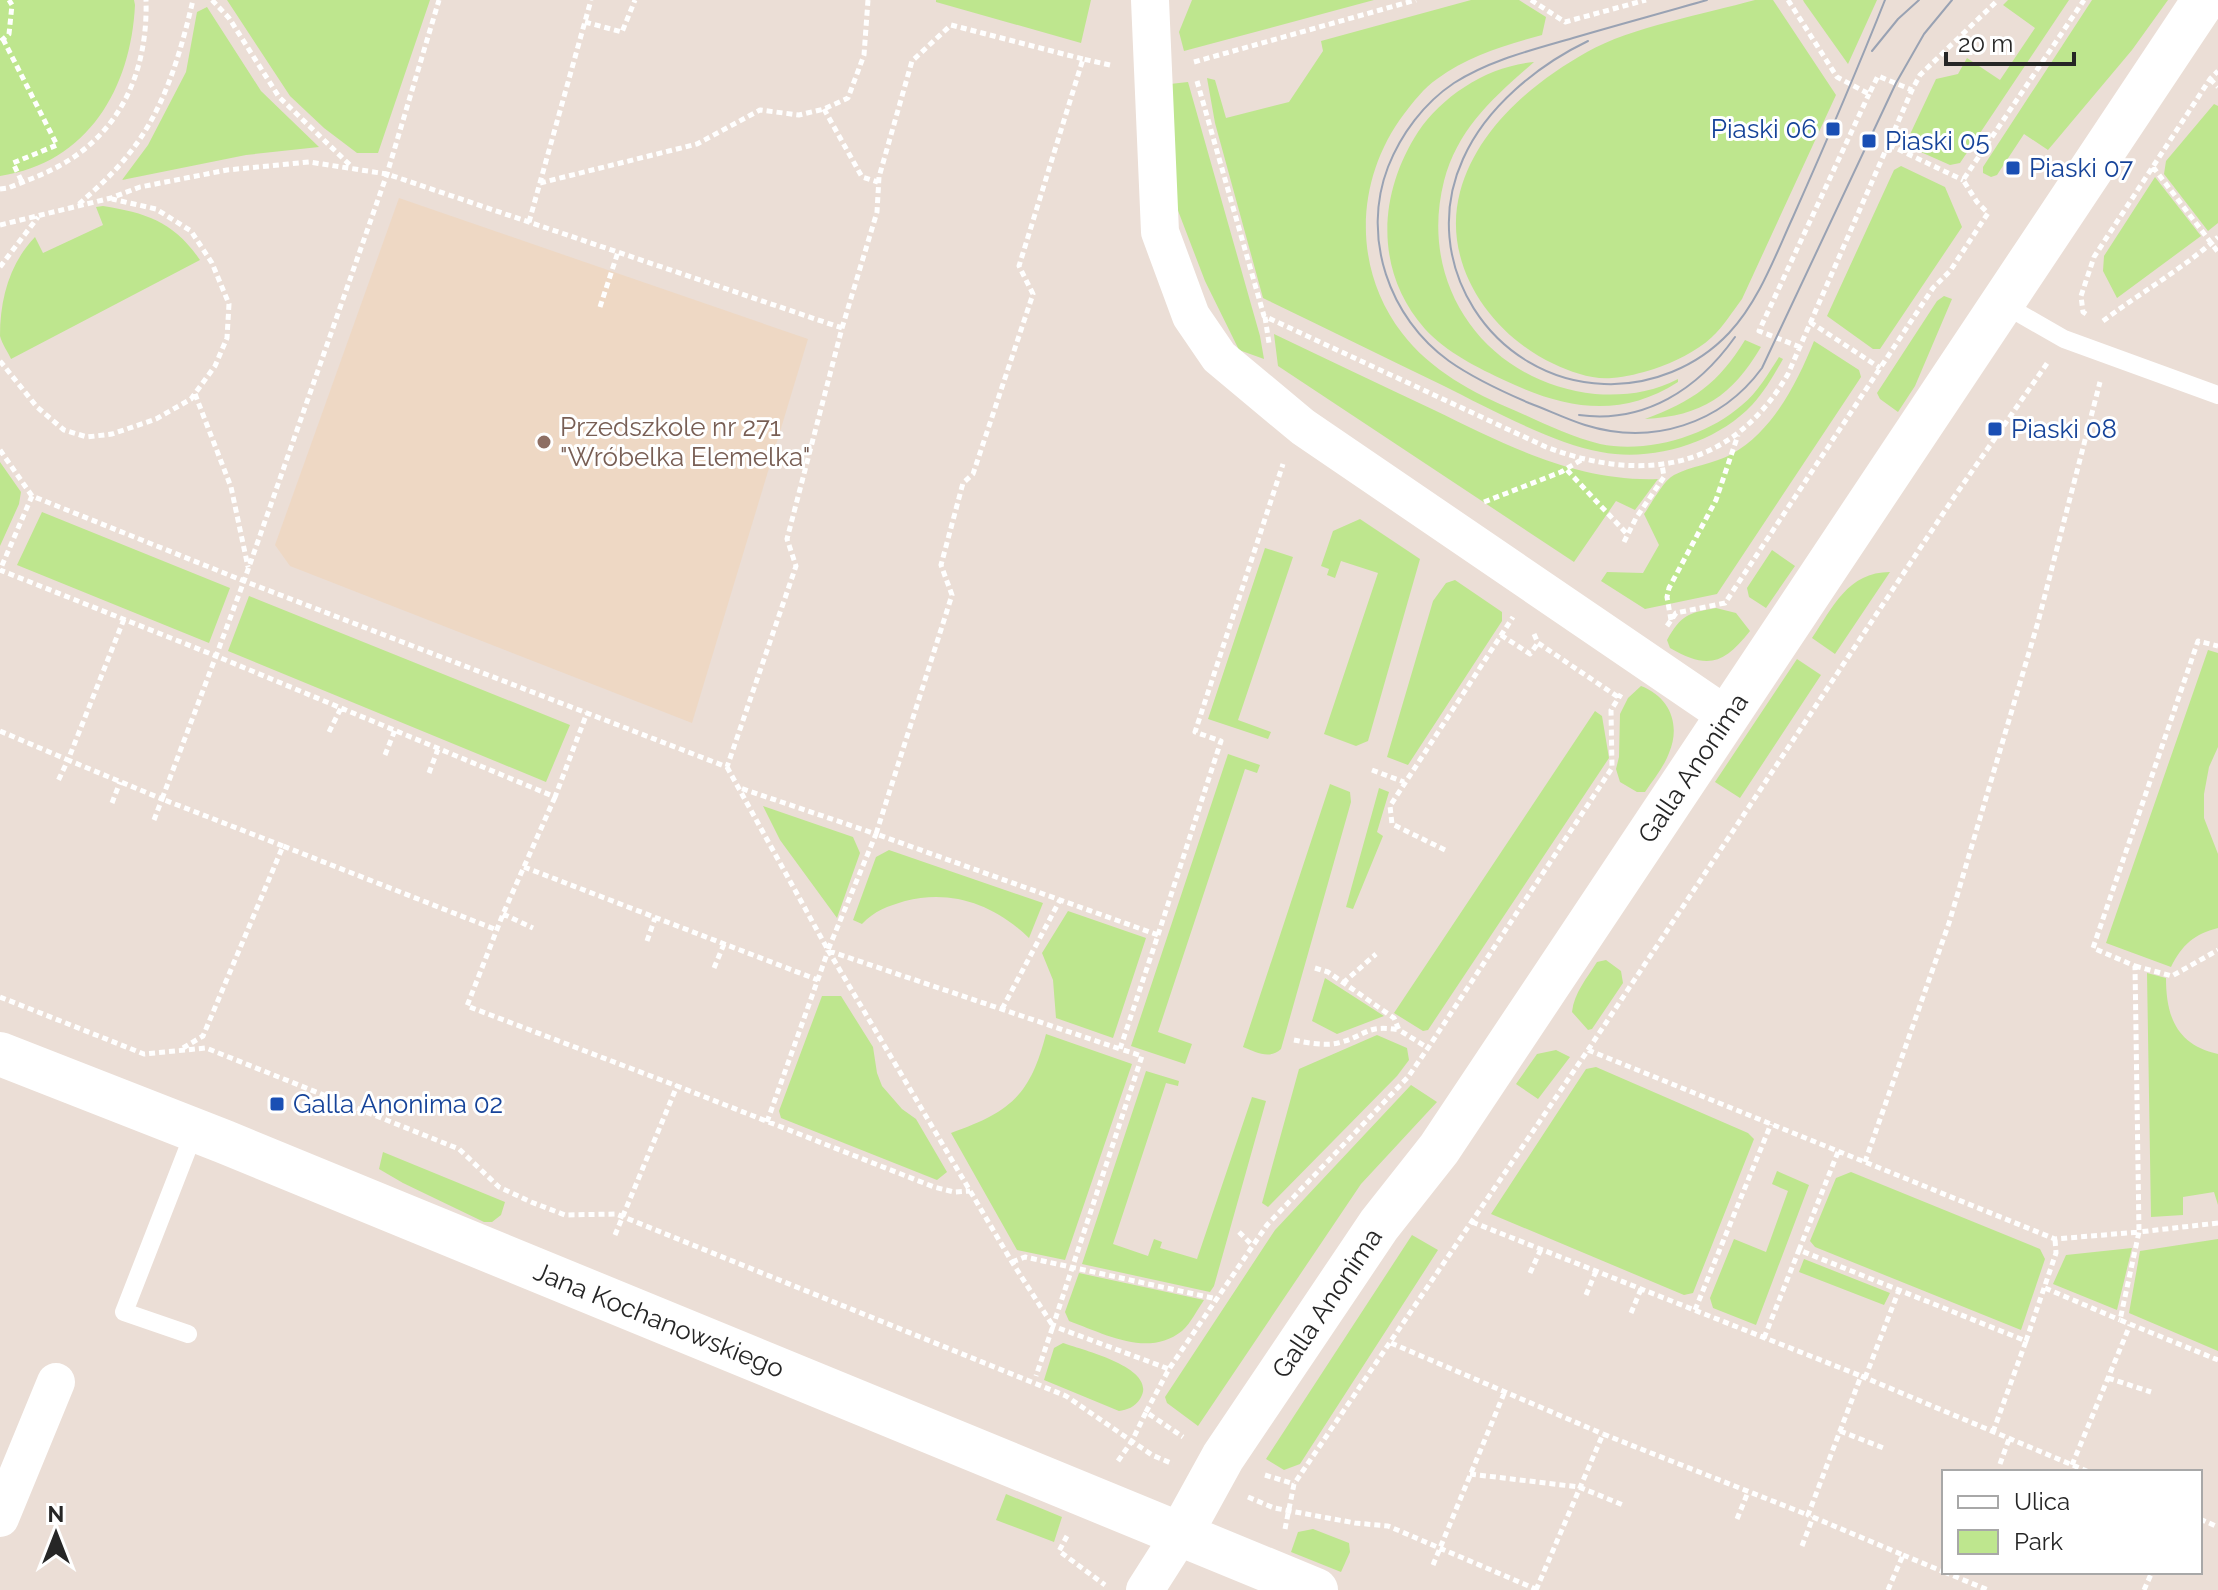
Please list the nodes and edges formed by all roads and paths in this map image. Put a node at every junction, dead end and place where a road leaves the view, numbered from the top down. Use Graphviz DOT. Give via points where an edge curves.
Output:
graph roads {
  1 [pos="9,0"];
  2 [pos="146,0"];
  3 [pos="193,0"];
  4 [pos="212,0"];
  5 [pos="439,0"];
  6 [pos="591,0"];
  7 [pos="635,0"];
  8 [pos="868,0"];
  9 [pos="1150,0"];
  10 [pos="1416,0"];
  11 [pos="1531,0"];
  12 [pos="1646,0"];
  13 [pos="1788,0"];
  14 [pos="1998,0"];
  15 [pos="2084,0"];
  16 [pos="2204,0"];
  17 [pos="585,22"];
  18 [pos="1,40"];
  19 [pos="1083,59"];
  20 [pos="1110,65"];
  21 [pos="2218,71"];
  22 [pos="2210,79"];
  23 [pos="2218,87"];
  24 [pos="1912,90"];
  25 [pos="1869,94"];
  26 [pos="824,109"];
  27 [pos="1889,145"];
  28 [pos="2153,166"];
  29 [pos="353,169"];
  30 [pos="387,174"];
  31 [pos="1963,180"];
  32 [pos="22,182"];
  33 [pos="879,182"];
  34 [pos="540,183"];
  35 [pos="0,189"];
  36 [pos="111,198"];
  37 [pos="77,206"];
  38 [pos="39,216"];
  39 [pos="529,222"];
  40 [pos="0,225"];
  41 [pos="2218,237"];
  42 [pos="2211,243"];
  43 [pos="618,252"];
  44 [pos="2218,252"];
  45 [pos="0,267"];
  46 [pos="2003,304"];
  47 [pos="600,307"];
  48 [pos="2083,312"];
  49 [pos="2091,318"];
  50 [pos="1810,322"];
  51 [pos="842,328"];
  52 [pos="2112,329"];
  53 [pos="2064,339"];
  54 [pos="1800,347"];
  55 [pos="0,361"];
  56 [pos="1880,368"];
  57 [pos="2100,380"];
  58 [pos="195,394"];
  59 [pos="2218,395"];
  60 [pos="1306,430"];
  61 [pos="1738,435"];
  62 [pos="0,450"];
  63 [pos="1581,460"];
  64 [pos="1662,464"];
  65 [pos="1567,470"];
  66 [pos="32,496"];
  67 [pos="1438,519"];
  68 [pos="1628,535"];
  69 [pos="1624,542"];
  70 [pos="249,568"];
  71 [pos="244,581"];
  72 [pos="1515,614"];
  73 [pos="124,619"];
  74 [pos="1671,620"];
  75 [pos="1501,635"];
  76 [pos="1538,643"];
  77 [pos="2218,646"];
  78 [pos="216,656"];
  79 [pos="1644,659"];
  80 [pos="1584,674"];
  81 [pos="1618,697"];
  82 [pos="341,708"];
  83 [pos="587,713"];
  84 [pos="1727,716"];
  85 [pos="395,730"];
  86 [pos="0,731"];
  87 [pos="329,732"];
  88 [pos="438,749"];
  89 [pos="385,755"];
  90 [pos="68,760"];
  91 [pos="727,767"];
  92 [pos="1372,770"];
  93 [pos="429,773"];
  94 [pos="58,781"];
  95 [pos="120,782"];
  96 [pos="1404,782"];
  97 [pos="740,788"];
  98 [pos="555,797"];
  99 [pos="162,799"];
  100 [pos="112,803"];
  101 [pos="154,820"];
  102 [pos="876,834"];
  103 [pos="283,846"];
  104 [pos="1445,850"];
  105 [pos="524,867"];
  106 [pos="1060,900"];
  107 [pos="503,914"];
  108 [pos="655,918"];
  109 [pos="533,928"];
  110 [pos="497,930"];
  111 [pos="1158,935"];
  112 [pos="647,941"];
  113 [pos="724,944"];
  114 [pos="828,950"];
  115 [pos="2218,950"];
  116 [pos="1376,954"];
  117 [pos="2135,966"];
  118 [pos="714,968"];
  119 [pos="1315,968"];
  120 [pos="818,980"];
  121 [pos="1343,983"];
  122 [pos="0,997"];
  123 [pos="1002,1009"];
  124 [pos="1399,1030"];
  125 [pos="1294,1040"];
  126 [pos="1428,1048"];
  127 [pos="1120,1049"];
  128 [pos="1588,1050"];
  129 [pos="180,1051"];
  130 [pos="0,1054"];
  131 [pos="677,1086"];
  132 [pos="767,1122"];
  133 [pos="1771,1124"];
  134 [pos="195,1130"];
  135 [pos="1838,1152"];
  136 [pos="1865,1162"];
  137 [pos="970,1191"];
  138 [pos="623,1217"];
  139 [pos="1472,1222"];
  140 [pos="2218,1223"];
  141 [pos="1239,1232"];
  142 [pos="2139,1232"];
  143 [pos="615,1235"];
  144 [pos="2055,1239"];
  145 [pos="1252,1245"];
  146 [pos="1541,1249"];
  147 [pos="1799,1250"];
  148 [pos="1012,1262"];
  149 [pos="1073,1266"];
  150 [pos="1596,1271"];
  151 [pos="1530,1273"];
  152 [pos="2045,1288"];
  153 [pos="1641,1289"];
  154 [pos="1899,1290"];
  155 [pos="1586,1295"];
  156 [pos="1217,1299"];
  157 [pos="1695,1310"];
  158 [pos="1631,1313"];
  159 [pos="2120,1320"];
  160 [pos="2130,1325"];
  161 [pos="1053,1326"];
  162 [pos="188,1334"];
  163 [pos="1764,1338"];
  164 [pos="2026,1341"];
  165 [pos="1390,1343"];
  166 [pos="2218,1360"];
  167 [pos="1169,1369"];
  168 [pos="1036,1376"];
  169 [pos="1863,1377"];
  170 [pos="2108,1378"];
  171 [pos="56,1382"];
  172 [pos="1505,1391"];
  173 [pos="2151,1392"];
  174 [pos="1146,1412"];
  175 [pos="1840,1431"];
  176 [pos="1993,1432"];
  177 [pos="1603,1434"];
  178 [pos="2009,1439"];
  179 [pos="1886,1449"];
  180 [pos="2000,1464"];
  181 [pos="2074,1468"];
  182 [pos="1470,1474"];
  183 [pos="1209,1480"];
  184 [pos="1294,1484"];
  185 [pos="1579,1487"];
  186 [pos="1748,1492"];
  187 [pos="1623,1505"];
  188 [pos="1811,1516"];
  189 [pos="0,1518"];
  190 [pos="1737,1519"];
  191 [pos="1180,1535"];
  192 [pos="1802,1546"];
  193 [pos="1439,1548"];
  194 [pos="1903,1555"];
  195 [pos="1433,1565"];
  196 [pos="1942,1571"];
  197 [pos="1949,1574"];
  198 [pos="1145,1590"];
  199 [pos="1316,1590"];
  200 [pos="1537,1590"];
  201 [pos="1888,1590"];
  202 [pos="1988,1590"];
  1 -- 18 [label="path" via="9,34"];
  2 -- 32 [label="path" via="141,66 120,109 95,143 59,167"];
  3 -- 37 [label="path" via="169,87 129,155"];
  4 -- 29 [label="path" via="279,97"];
  5 -- 30 [label="path"];
  6 -- 17 [label="path"];
  7 -- 17 [label="path" via="622,32"];
  8 -- 26 [label="path" via="864,55 848,98"];
  9 -- 60 [label="street" via="1156,191 1160,232 1172,271 1191,316 1219,357"];
  10 -- 63 [label="path" via="1192,62 1264,316"];
  11 -- 12 [label="path" via="1565,22"];
  13 -- 25 [label="path" via="1837,77"];
  14 -- 24 [label="path" via="1920,75"];
  15 -- 31 [label="path"];
  16 -- 46 [label="street, Galla Anonima"];
  17 -- 34 [label="path"];
  18 -- 32 [label="path" via="57,145 13,163"];
  19 -- 20 [label="path"];
  19 -- 33 [label="path" via="951,25 912,61"];
  19 -- 102 [label="path" via="1019,266 1033,294 973,474 963,483 941,565 952,595"];
  21 -- 22 [label="path"];
  22 -- 23 [label="path"];
  22 -- 28 [label="path"];
  24 -- 25 [label="path" via="1878,76"];
  24 -- 27 [label="path"];
  25 -- 54 [label="path" via="1759,331"];
  26 -- 33 [label="path" via="862,177"];
  26 -- 34 [label="path" via="799,115 760,110 697,144"];
  27 -- 31 [label="path"];
  27 -- 50 [label="path"];
  28 -- 42 [label="path"];
  28 -- 48 [label="path" via="2094,257 2081,296"];
  29 -- 30 [label="path"];
  29 -- 36 [label="path" via="309,162 227,170"];
  30 -- 39 [label="path"];
  30 -- 70 [label="path"];
  31 -- 56 [label="path" via="1988,213"];
  32 -- 35 [label="path"];
  33 -- 51 [label="path" via="877,212"];
  34 -- 39 [label="path"];
  36 -- 37 [label="path"];
  36 -- 58 [label="path" via="156,209 191,231 212,263 229,304 227,338"];
  37 -- 38 [label="path"];
  38 -- 40 [label="path"];
  38 -- 45 [label="path"];
  39 -- 43 [label="path"];
  41 -- 42 [label="path"];
  42 -- 44 [label="path"];
  42 -- 52 [label="path" via="2099,324"];
  43 -- 47 [label="path"];
  43 -- 51 [label="path"];
  46 -- 53 [label="lane"];
  46 -- 84 [label="street, Galla Anonima"];
  48 -- 49 [label="path"];
  48 -- 53 [label="path"];
  50 -- 54 [label="path"];
  50 -- 56 [label="path"];
  51 -- 91 [label="path" via="787,539 796,566"];
  53 -- 59 [label="lane"];
  53 -- 128 [label="path"];
  54 -- 61 [label="path" via="1774,399"];
  55 -- 58 [label="path" via="37,407 64,430 87,437 156,419"];
  56 -- 74 [label="path" via="1725,603 1676,613"];
  57 -- 136 [label="path" via="2038,622 1949,923"];
  58 -- 70 [label="path" via="231,487"];
  60 -- 67 [label="street"];
  60 -- 111 [label="path" via="1285,459 1195,732 1221,741"];
  61 -- 64 [label="path"];
  61 -- 74 [label="path" via="1716,500 1669,588"];
  62 -- 66 [label="path"];
  63 -- 64 [label="path" via="1625,467"];
  63 -- 65 [label="path"];
  64 -- 68 [label="path" via="1664,477"];
  65 -- 67 [label="path"];
  65 -- 68 [label="path"];
  66 -- 71 [label="path"];
  66 -- 73 [label="path" via="0,570"];
  67 -- 79 [label="street"];
  68 -- 69 [label="path"];
  70 -- 71 [label="path"];
  71 -- 78 [label="path"];
  71 -- 83 [label="path"];
  72 -- 75 [label="path"];
  73 -- 78 [label="path"];
  73 -- 90 [label="path"];
  74 -- 79 [label="path"];
  75 -- 76 [label="path" via="1530,654"];
  75 -- 96 [label="path"];
  77 -- 117 [label="path" via="2198,641 2093,948"];
  78 -- 82 [label="path"];
  78 -- 99 [label="path"];
  79 -- 81 [label="path"];
  79 -- 84 [label="street"];
  80 -- 81 [label="path"];
  81 -- 126 [label="path" via="1611,710 1612,768"];
  82 -- 85 [label="path"];
  82 -- 87 [label="path"];
  83 -- 91 [label="path"];
  83 -- 98 [label="path"];
  84 -- 183 [label="street, Galla Anonima" via="1439,1149 1379,1225"];
  85 -- 88 [label="path"];
  85 -- 89 [label="path"];
  86 -- 90 [label="path"];
  88 -- 93 [label="path"];
  88 -- 98 [label="path"];
  90 -- 94 [label="path"];
  90 -- 95 [label="path"];
  91 -- 97 [label="path"];
  92 -- 96 [label="path"];
  95 -- 99 [label="path"];
  95 -- 100 [label="path"];
  96 -- 104 [label="path" via="1390,806 1392,824"];
  97 -- 102 [label="path"];
  97 -- 114 [label="path"];
  98 -- 105 [label="path"];
  99 -- 101 [label="path"];
  99 -- 103 [label="path"];
  102 -- 106 [label="path"];
  102 -- 114 [label="path"];
  103 -- 110 [label="path"];
  103 -- 129 [label="path" via="203,1036"];
  105 -- 107 [label="path"];
  105 -- 108 [label="path"];
  106 -- 111 [label="path"];
  106 -- 123 [label="path"];
  107 -- 109 [label="path"];
  107 -- 110 [label="path"];
  108 -- 112 [label="path"];
  108 -- 113 [label="path"];
  110 -- 131 [label="path" via="467,1006"];
  111 -- 127 [label="path"];
  113 -- 118 [label="path"];
  113 -- 120 [label="path"];
  114 -- 120 [label="path"];
  114 -- 123 [label="path"];
  114 -- 137 [label="path"];
  115 -- 117 [label="path" via="2172,976"];
  116 -- 121 [label="path"];
  117 -- 142 [label="path"];
  119 -- 121 [label="path"];
  120 -- 132 [label="path"];
  121 -- 124 [label="path" via="1394,1018"];
  122 -- 129 [label="path" via="144,1054"];
  123 -- 127 [label="path"];
  124 -- 125 [label="path" via="1378,1026 1338,1043"];
  124 -- 126 [label="path"];
  126 -- 145 [label="path" via="1408,1077"];
  127 -- 149 [label="path" via="1142,1056"];
  128 -- 133 [label="path"];
  128 -- 139 [label="path"];
  129 -- 138 [label="path" via="206,1048 459,1149 499,1187 565,1215"];
  130 -- 134 [label="street, Jana Kochanowskiego"];
  131 -- 132 [label="path"];
  131 -- 138 [label="path"];
  132 -- 137 [label="path" via="934,1187"];
  133 -- 135 [label="path"];
  133 -- 157 [label="path"];
  134 -- 162 [label="lane" via="124,1312"];
  134 -- 191 [label="street, Jana Kochanowskiego"];
  135 -- 136 [label="path"];
  135 -- 147 [label="path"];
  136 -- 144 [label="path"];
  137 -- 148 [label="path"];
  138 -- 143 [label="path"];
  138 -- 183 [label="path" via="1066,1396 1152,1455"];
  139 -- 146 [label="path"];
  139 -- 165 [label="path"];
  140 -- 142 [label="path"];
  141 -- 145 [label="path"];
  142 -- 144 [label="path"];
  142 -- 159 [label="path"];
  144 -- 152 [label="path"];
  145 -- 156 [label="path"];
  146 -- 150 [label="path"];
  146 -- 151 [label="path"];
  147 -- 154 [label="path"];
  147 -- 163 [label="path"];
  148 -- 149 [label="path" via="1025,1257"];
  148 -- 161 [label="path"];
  149 -- 156 [label="path"];
  149 -- 161 [label="path"];
  150 -- 153 [label="path"];
  150 -- 155 [label="path"];
  152 -- 159 [label="path"];
  152 -- 164 [label="path"];
  153 -- 157 [label="path"];
  153 -- 158 [label="path"];
  154 -- 164 [label="path"];
  154 -- 169 [label="path"];
  156 -- 167 [label="path"];
  157 -- 163 [label="path"];
  159 -- 160 [label="path"];
  160 -- 166 [label="path"];
  160 -- 170 [label="path"];
  161 -- 167 [label="path"];
  161 -- 168 [label="path"];
  163 -- 169 [label="path"];
  164 -- 176 [label="path"];
  165 -- 172 [label="path"];
  165 -- 184 [label="path"];
  167 -- 174 [label="path"];
  169 -- 175 [label="path"];
  169 -- 176 [label="path"];
  170 -- 173 [label="path"];
  170 -- 181 [label="path"];
  171 -- 189 [label="street"];
  172 -- 177 [label="path"];
  172 -- 182 [label="path"];
  175 -- 179 [label="path"];
  175 -- 188 [label="path"];
  176 -- 178 [label="path"];
  177 -- 185 [label="path"];
  177 -- 186 [label="path"];
  178 -- 180 [label="path"];
  178 -- 181 [label="path"];
  182 -- 185 [label="path"];
  182 -- 193 [label="path"];
  183 -- 191 [label="street, Galla Anonima"];
  183 -- 193 [label="path" via="1274,1508 1388,1526"];
  185 -- 187 [label="path"];
  185 -- 200 [label="path"];
  186 -- 188 [label="path"];
  186 -- 190 [label="path"];
  188 -- 192 [label="path"];
  188 -- 194 [label="path"];
  191 -- 198 [label="street"];
  191 -- 199 [label="street, Jana Kochanowskiego"];
  193 -- 195 [label="path"];
  193 -- 200 [label="path"];
  194 -- 196 [label="path"];
  194 -- 201 [label="path"];
  197 -- 202 [label="path"];
}
